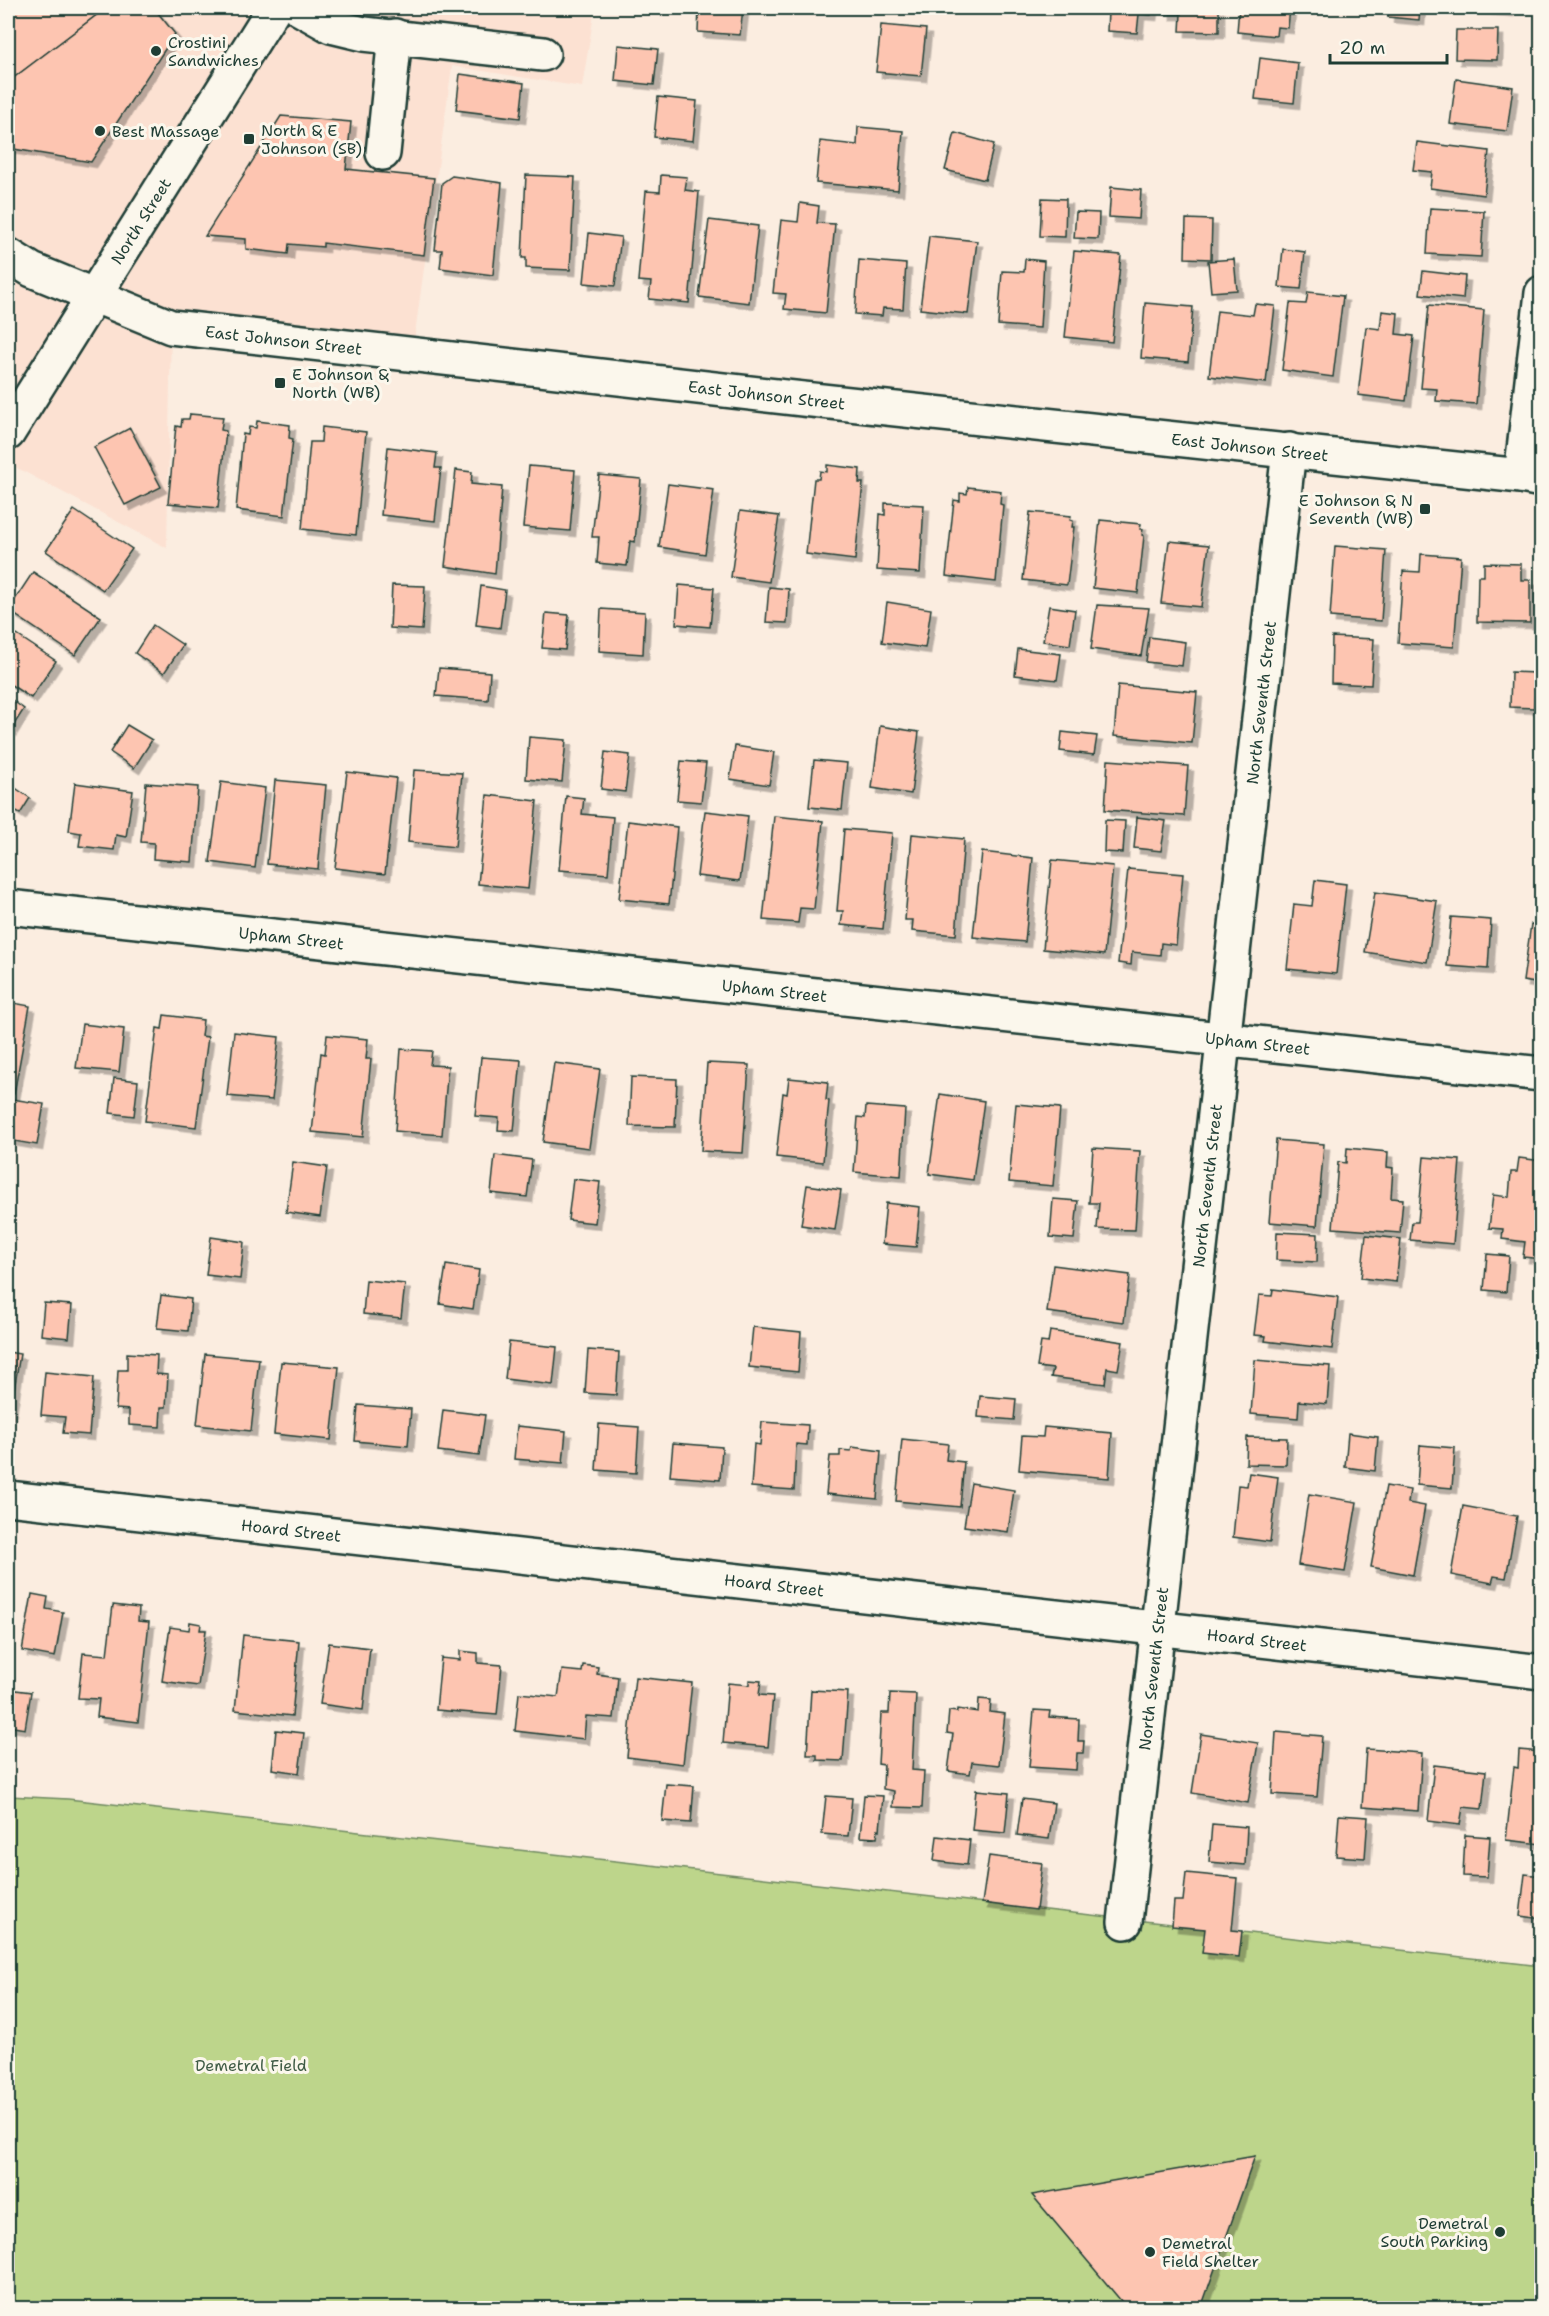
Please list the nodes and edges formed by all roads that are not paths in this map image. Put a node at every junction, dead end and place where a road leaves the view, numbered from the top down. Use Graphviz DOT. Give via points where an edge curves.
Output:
graph roads {
  1 [pos="274,8"];
  2 [pos="299,8"];
  3 [pos="394,36"];
  4 [pos="543,54"];
  5 [pos="383,153"];
  6 [pos="8,255"];
  7 [pos="1542,293"];
  8 [pos="95,294"];
  9 [pos="8,433"];
  10 [pos="1289,450"];
  11 [pos="1531,478"];
  12 [pos="8,907"];
  13 [pos="1224,1038"];
  14 [pos="1542,1074"];
  15 [pos="8,1498"];
  16 [pos="1157,1629"];
  17 [pos="1542,1672"];
  18 [pos="1125,1922"];
  1 -- 8 [label="street, North Street"];
  2 -- 3 [label="street" via="331,26"];
  3 -- 4 [label="street"];
  3 -- 5 [label="street"];
  6 -- 8 [label="street, East Johnson Street" via="32,270"];
  7 -- 11 [label="street"];
  8 -- 9 [label="street, North Street"];
  8 -- 10 [label="street, East Johnson Street" via="171,327"];
  10 -- 11 [label="street, East Johnson Street"];
  10 -- 13 [label="street, North Seventh Street"];
  12 -- 13 [label="street, Upham Street"];
  13 -- 14 [label="street, Upham Street"];
  13 -- 16 [label="street, North Seventh Street"];
  15 -- 16 [label="street, Hoard Street"];
  16 -- 17 [label="street, Hoard Street"];
  16 -- 18 [label="street, North Seventh Street"];
}
